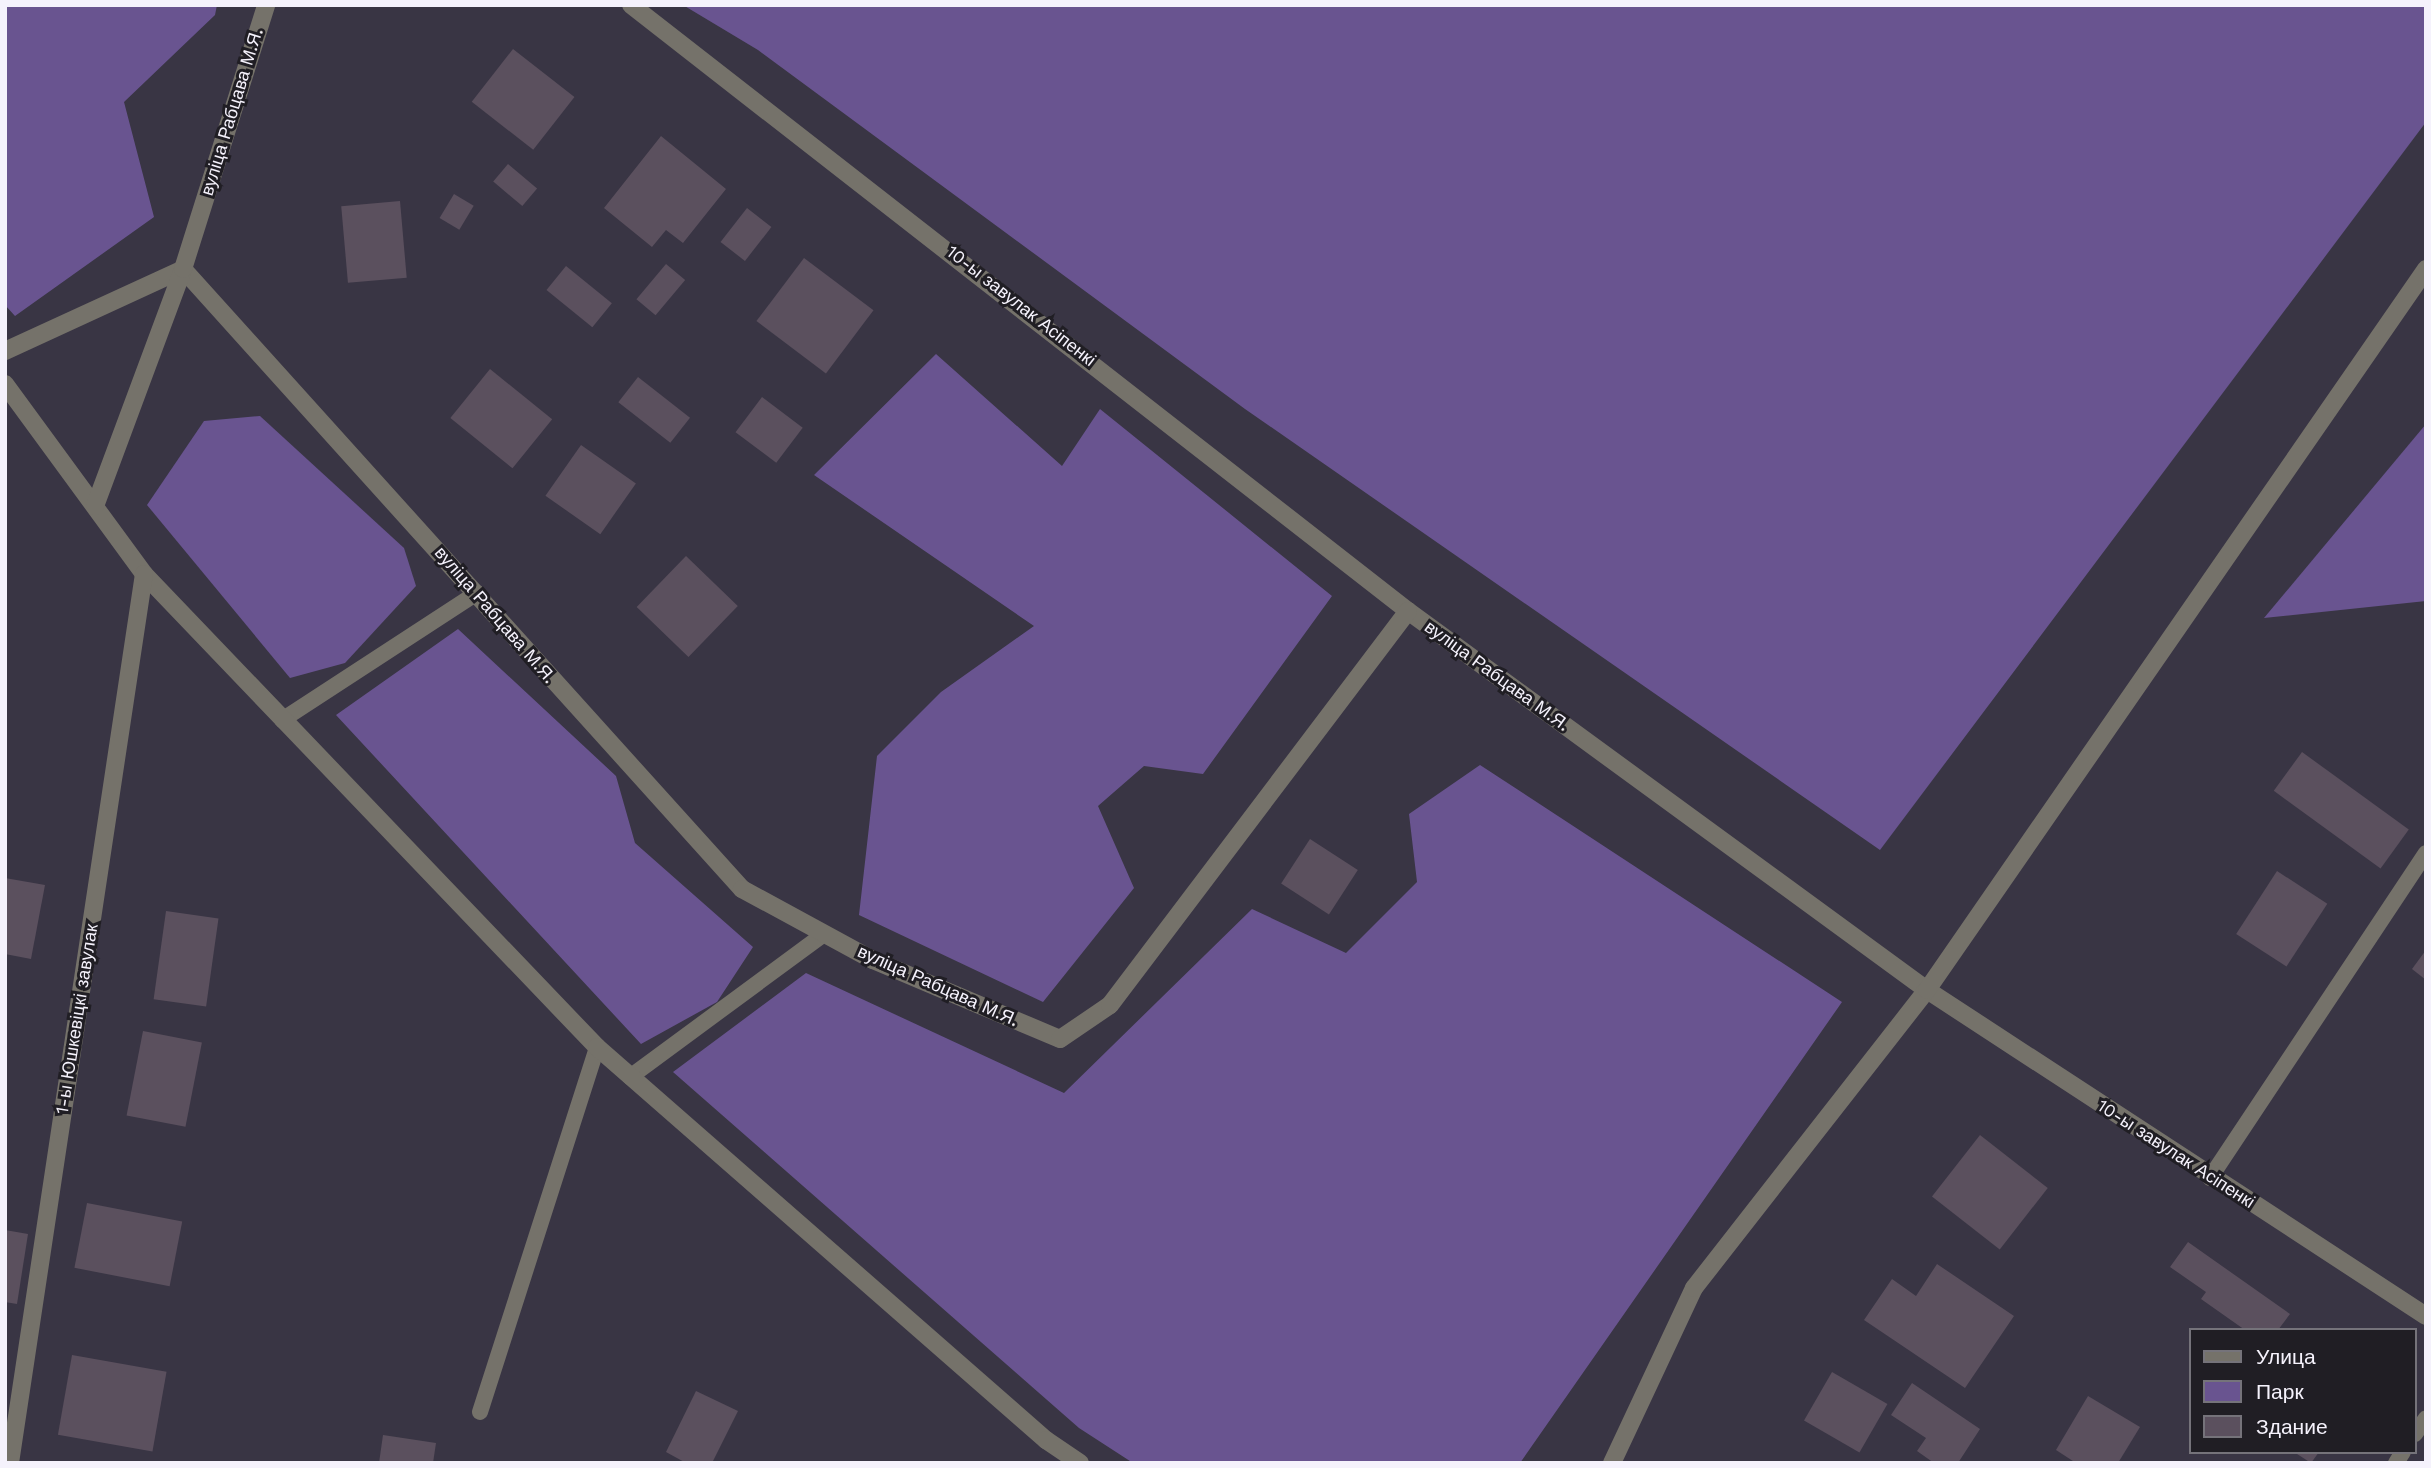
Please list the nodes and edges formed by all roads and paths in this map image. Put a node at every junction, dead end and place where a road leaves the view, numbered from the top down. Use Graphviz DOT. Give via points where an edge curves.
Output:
graph roads {
  1 [pos="265,5"];
  2 [pos="631,5"];
  3 [pos="183,268"];
  4 [pos="2426,269"];
  5 [pos="5,351"];
  6 [pos="5,384"];
  7 [pos="95,506"];
  8 [pos="144,574"];
  9 [pos="477,593"];
  10 [pos="1408,611"];
  11 [pos="282,720"];
  12 [pos="2426,853"];
  13 [pos="824,933"];
  14 [pos="1927,990"];
  15 [pos="597,1047"];
  16 [pos="630,1077"];
  17 [pos="2210,1178"];
  18 [pos="2426,1316"];
  19 [pos="480,1412"];
  20 [pos="10,1463"];
  21 [pos="1080,1463"];
  22 [pos="1612,1463"];
  1 -- 3 [label="street, вуліца Рабцава М.Я."];
  2 -- 10 [label="street, 10-ы завулак Асіпенкі"];
  3 -- 5 [label="street"];
  3 -- 7 [label="street"];
  3 -- 9 [label="street, вуліца Рабцава М.Я."];
  4 -- 14 [label="street"];
  6 -- 7 [label="street"];
  7 -- 8 [label="street"];
  8 -- 11 [label="street"];
  8 -- 20 [label="street, 1-ы Юшкевіцкі завулак"];
  9 -- 11 [label="lane"];
  9 -- 13 [label="street, вуліца Рабцава М.Я." via="742,889"];
  10 -- 13 [label="street, вуліца Рабцава М.Я." via="1110,1005 1060,1040"];
  10 -- 14 [label="street, вуліца Рабцава М.Я."];
  11 -- 15 [label="street"];
  12 -- 17 [label="lane"];
  13 -- 16 [label="lane"];
  14 -- 17 [label="street, 10-ы завулак Асіпенкі"];
  14 -- 22 [label="street" via="1694,1288"];
  15 -- 16 [label="street"];
  15 -- 19 [label="lane"];
  16 -- 21 [label="street" via="1046,1440"];
  17 -- 18 [label="street, 10-ы завулак Асіпенкі"];
}
